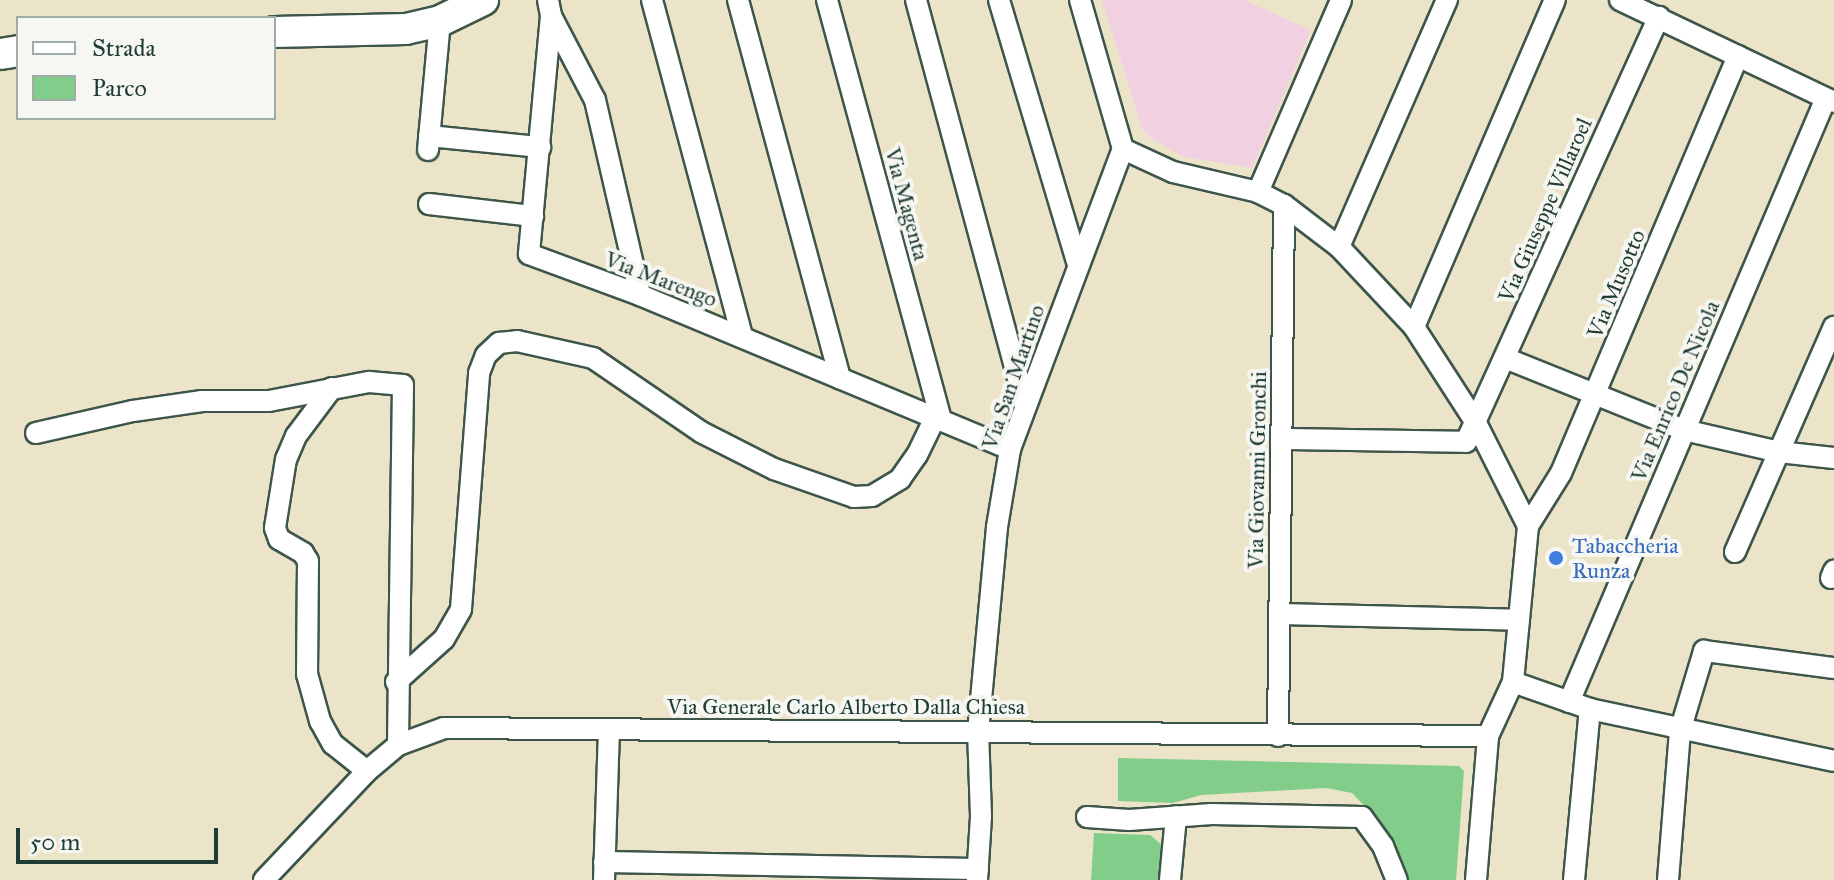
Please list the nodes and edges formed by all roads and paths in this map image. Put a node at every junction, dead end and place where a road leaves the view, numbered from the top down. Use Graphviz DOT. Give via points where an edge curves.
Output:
graph roads {
  1 [pos="483,0"];
  2 [pos="652,0"];
  3 [pos="738,0"];
  4 [pos="827,0"];
  5 [pos="999,0"];
  6 [pos="1080,0"];
  7 [pos="1341,0"];
  8 [pos="1447,0"];
  9 [pos="1555,0"];
  10 [pos="1620,0"];
  11 [pos="922,2"];
  12 [pos="550,8"];
  13 [pos="1659,17"];
  14 [pos="440,21"];
  15 [pos="276,32"];
  16 [pos="1738,56"];
  17 [pos="1830,100"];
  18 [pos="540,147"];
  19 [pos="1123,149"];
  20 [pos="1258,192"];
  21 [pos="429,204"];
  22 [pos="1284,205"];
  23 [pos="533,216"];
  24 [pos="1339,247"];
  25 [pos="1078,265"];
  26 [pos="640,295"];
  27 [pos="1414,327"];
  28 [pos="1834,327"];
  29 [pos="742,337"];
  30 [pos="1505,358"];
  31 [pos="840,379"];
  32 [pos="332,388"];
  33 [pos="1595,394"];
  34 [pos="1025,405"];
  35 [pos="938,419"];
  36 [pos="1476,423"];
  37 [pos="1684,430"];
  38 [pos="36,433"];
  39 [pos="1282,439"];
  40 [pos="1010,449"];
  41 [pos="1779,452"];
  42 [pos="1834,458"];
  43 [pos="1528,526"];
  44 [pos="1735,552"];
  45 [pos="1280,614"];
  46 [pos="1519,620"];
  47 [pos="1834,668"];
  48 [pos="396,682"];
  49 [pos="1513,682"];
  50 [pos="1569,702"];
  51 [pos="1590,709"];
  52 [pos="609,729"];
  53 [pos="1680,731"];
  54 [pos="978,732"];
  55 [pos="1278,736"];
  56 [pos="1488,736"];
  57 [pos="398,745"];
  58 [pos="1834,761"];
  59 [pos="367,771"];
  60 [pos="1176,816"];
  61 [pos="1087,817"];
  62 [pos="604,871"];
  63 [pos="978,874"];
  64 [pos="264,880"];
  65 [pos="1170,880"];
  66 [pos="1397,880"];
  67 [pos="1476,880"];
  68 [pos="1574,880"];
  69 [pos="1668,880"];
  1 -- 14 [label="main road"];
  2 -- 29 [label="street"];
  3 -- 31 [label="street"];
  4 -- 35 [label="street, Via Magenta"];
  5 -- 25 [label="street"];
  6 -- 19 [label="street"];
  7 -- 20 [label="street"];
  8 -- 24 [label="street"];
  9 -- 27 [label="street"];
  10 -- 13 [label="street"];
  11 -- 34 [label="street"];
  12 -- 18 [label="street, Via Marengo"];
  12 -- 26 [label="street" via="595,100"];
  13 -- 16 [label="street"];
  13 -- 30 [label="street, Via Giuseppe Villaroel"];
  14 -- 15 [label="main road" via="406,29"];
  14 -- 18 [label="street" via="429,143"];
  16 -- 17 [label="street"];
  16 -- 33 [label="street, Via Musotto"];
  17 -- 37 [label="street, Via Enrico De Nicola"];
  18 -- 23 [label="street, Via Marengo"];
  19 -- 20 [label="street" via="1173,172"];
  19 -- 25 [label="street, Via San Martino"];
  20 -- 22 [label="street"];
  21 -- 23 [label="street"];
  22 -- 24 [label="street"];
  22 -- 39 [label="street, Via Giovanni Gronchi"];
  23 -- 26 [label="street, Via Marengo" via="529,254"];
  24 -- 27 [label="street"];
  25 -- 34 [label="street, Via San Martino"];
  26 -- 29 [label="street, Via Marengo"];
  27 -- 36 [label="street"];
  28 -- 41 [label="street"];
  29 -- 31 [label="street, Via Marengo"];
  30 -- 33 [label="street"];
  30 -- 36 [label="street, Via Giuseppe Villaroel"];
  31 -- 35 [label="street, Via Marengo"];
  32 -- 38 [label="street" via="307,397 161,407"];
  32 -- 48 [label="street" via="369,382 403,385"];
  32 -- 59 [label="street" via="296,436 286,459 275,528 279,539 308,561 307,674 320,721 333,744"];
  33 -- 37 [label="street"];
  33 -- 43 [label="street, Via Musotto" via="1561,473"];
  34 -- 40 [label="street, Via San Martino"];
  35 -- 40 [label="street, Via Marengo"];
  35 -- 48 [label="street" via="900,479 872,496 854,497 774,469 701,432 593,358 517,341 499,343 486,355 479,373 461,609 444,639"];
  36 -- 39 [label="street" via="1466,442"];
  36 -- 43 [label="street"];
  37 -- 41 [label="street"];
  37 -- 50 [label="street, Via Enrico De Nicola"];
  39 -- 45 [label="street, Via Giovanni Gronchi"];
  40 -- 54 [label="street, Via San Martino" via="997,527"];
  41 -- 42 [label="street"];
  41 -- 44 [label="street"];
  43 -- 46 [label="street"];
  45 -- 46 [label="street"];
  45 -- 55 [label="street, Via Giovanni Gronchi"];
  46 -- 49 [label="street"];
  47 -- 53 [label="street" via="1704,651"];
  48 -- 57 [label="street"];
  49 -- 50 [label="street"];
  49 -- 56 [label="street"];
  50 -- 51 [label="street"];
  51 -- 53 [label="street"];
  51 -- 68 [label="street"];
  52 -- 54 [label="street, Via Generale Carlo Alberto Dalla Chiesa"];
  52 -- 57 [label="street, Via Generale Carlo Alberto Dalla Chiesa" via="444,728"];
  52 -- 62 [label="street"];
  53 -- 58 [label="street"];
  53 -- 69 [label="street"];
  54 -- 55 [label="street, Via Generale Carlo Alberto Dalla Chiesa"];
  54 -- 63 [label="street, Via San Martino"];
  55 -- 56 [label="street, Via Generale Carlo Alberto Dalla Chiesa"];
  56 -- 67 [label="street"];
  57 -- 59 [label="street, Via Generale Carlo Alberto Dalla Chiesa"];
  59 -- 64 [label="street, Via Generale Carlo Alberto Dalla Chiesa"];
  60 -- 61 [label="street"];
  60 -- 65 [label="street"];
  60 -- 66 [label="street" via="1362,817 1383,846"];
  62 -- 63 [label="street"];
}
